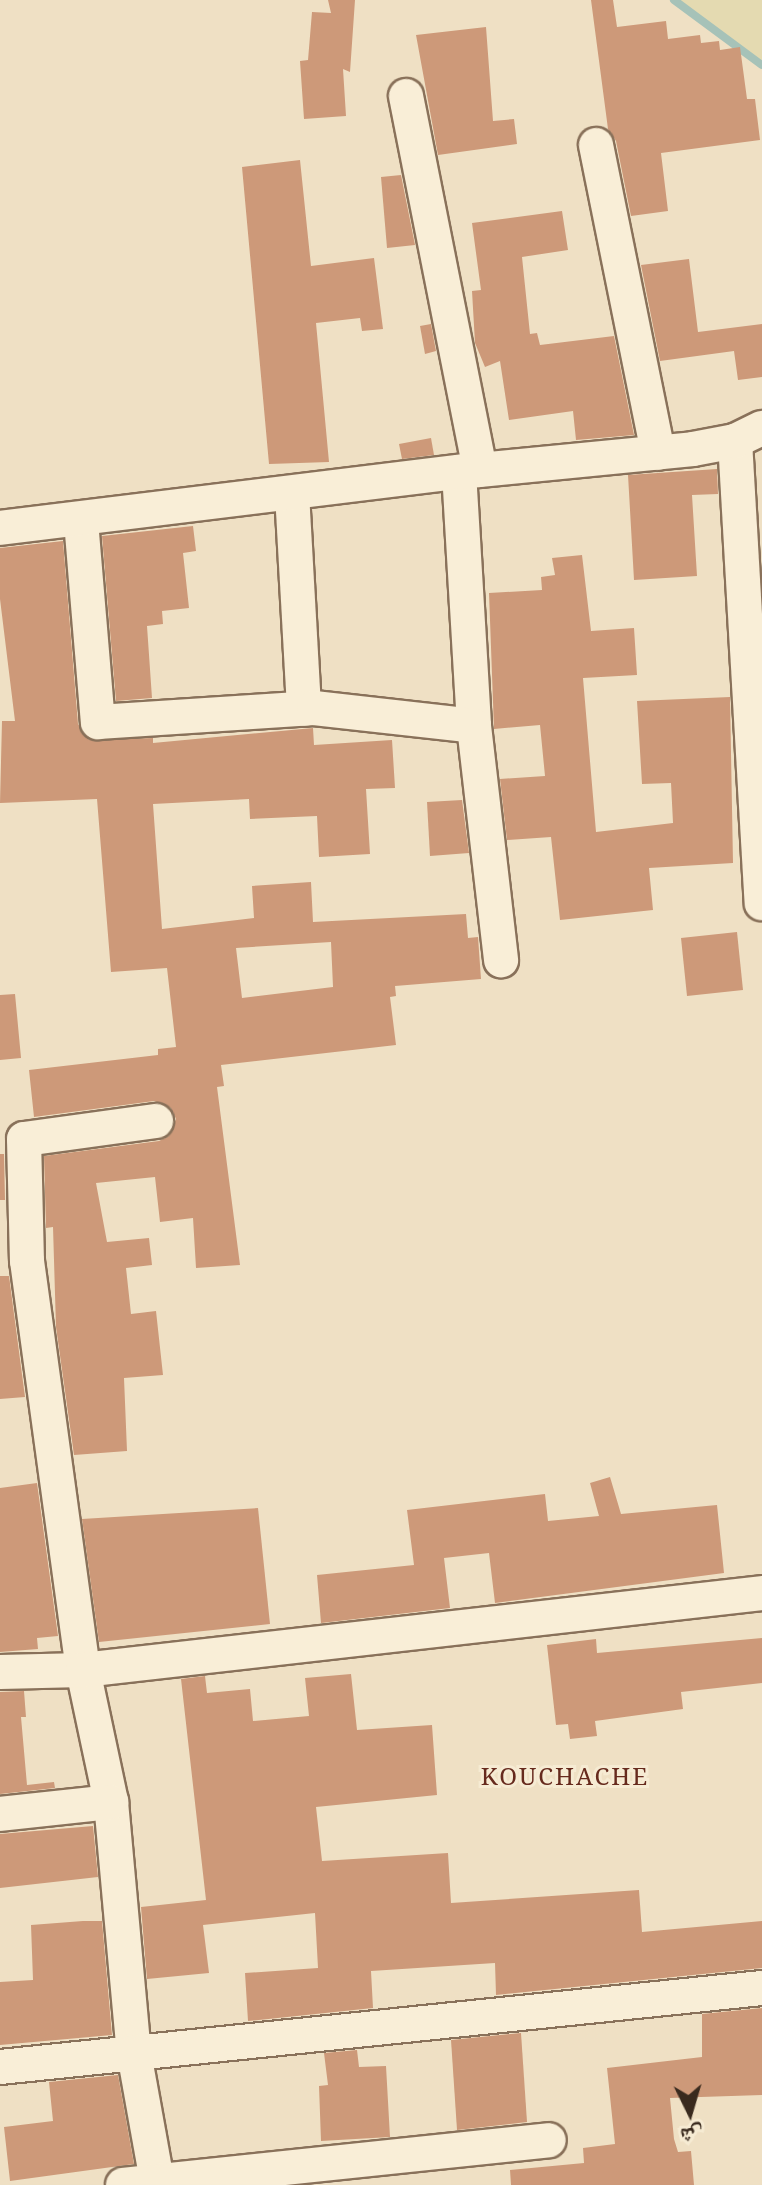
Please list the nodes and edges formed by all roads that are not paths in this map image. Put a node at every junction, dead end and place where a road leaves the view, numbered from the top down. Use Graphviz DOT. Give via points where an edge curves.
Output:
graph roads {
  1 [pos="406,96"];
  2 [pos="596,145"];
  3 [pos="749,434"];
  4 [pos="658,453"];
  5 [pos="470,471"];
  6 [pos="292,493"];
  7 [pos="81,521"];
  8 [pos="0,528"];
  9 [pos="304,709"];
  10 [pos="474,726"];
  11 [pos="762,903"];
  12 [pos="501,960"];
  13 [pos="156,1121"];
  14 [pos="762,1593"];
  15 [pos="83,1670"];
  16 [pos="0,1672"];
  17 [pos="111,1802"];
  18 [pos="0,1814"];
  19 [pos="762,1988"];
  20 [pos="134,2053"];
  21 [pos="0,2067"];
  22 [pos="549,2140"];
  23 [pos="157,2181"];
  24 [pos="123,2185"];
  1 -- 5 [label="street"];
  2 -- 4 [label="street"];
  3 -- 4 [label="street"];
  3 -- 11 [label="street"];
  4 -- 5 [label="street"];
  5 -- 6 [label="street"];
  5 -- 10 [label="street"];
  6 -- 7 [label="street"];
  6 -- 9 [label="street"];
  7 -- 8 [label="street"];
  7 -- 9 [label="street" via="98,722"];
  9 -- 10 [label="street"];
  10 -- 12 [label="street"];
  13 -- 15 [label="street" via="24,1139 27,1261"];
  14 -- 15 [label="street"];
  15 -- 16 [label="street"];
  15 -- 17 [label="street"];
  17 -- 18 [label="street"];
  17 -- 20 [label="street"];
  19 -- 20 [label="street"];
  20 -- 21 [label="street"];
  20 -- 23 [label="street"];
  22 -- 23 [label="street"];
  23 -- 24 [label="street"];
}
